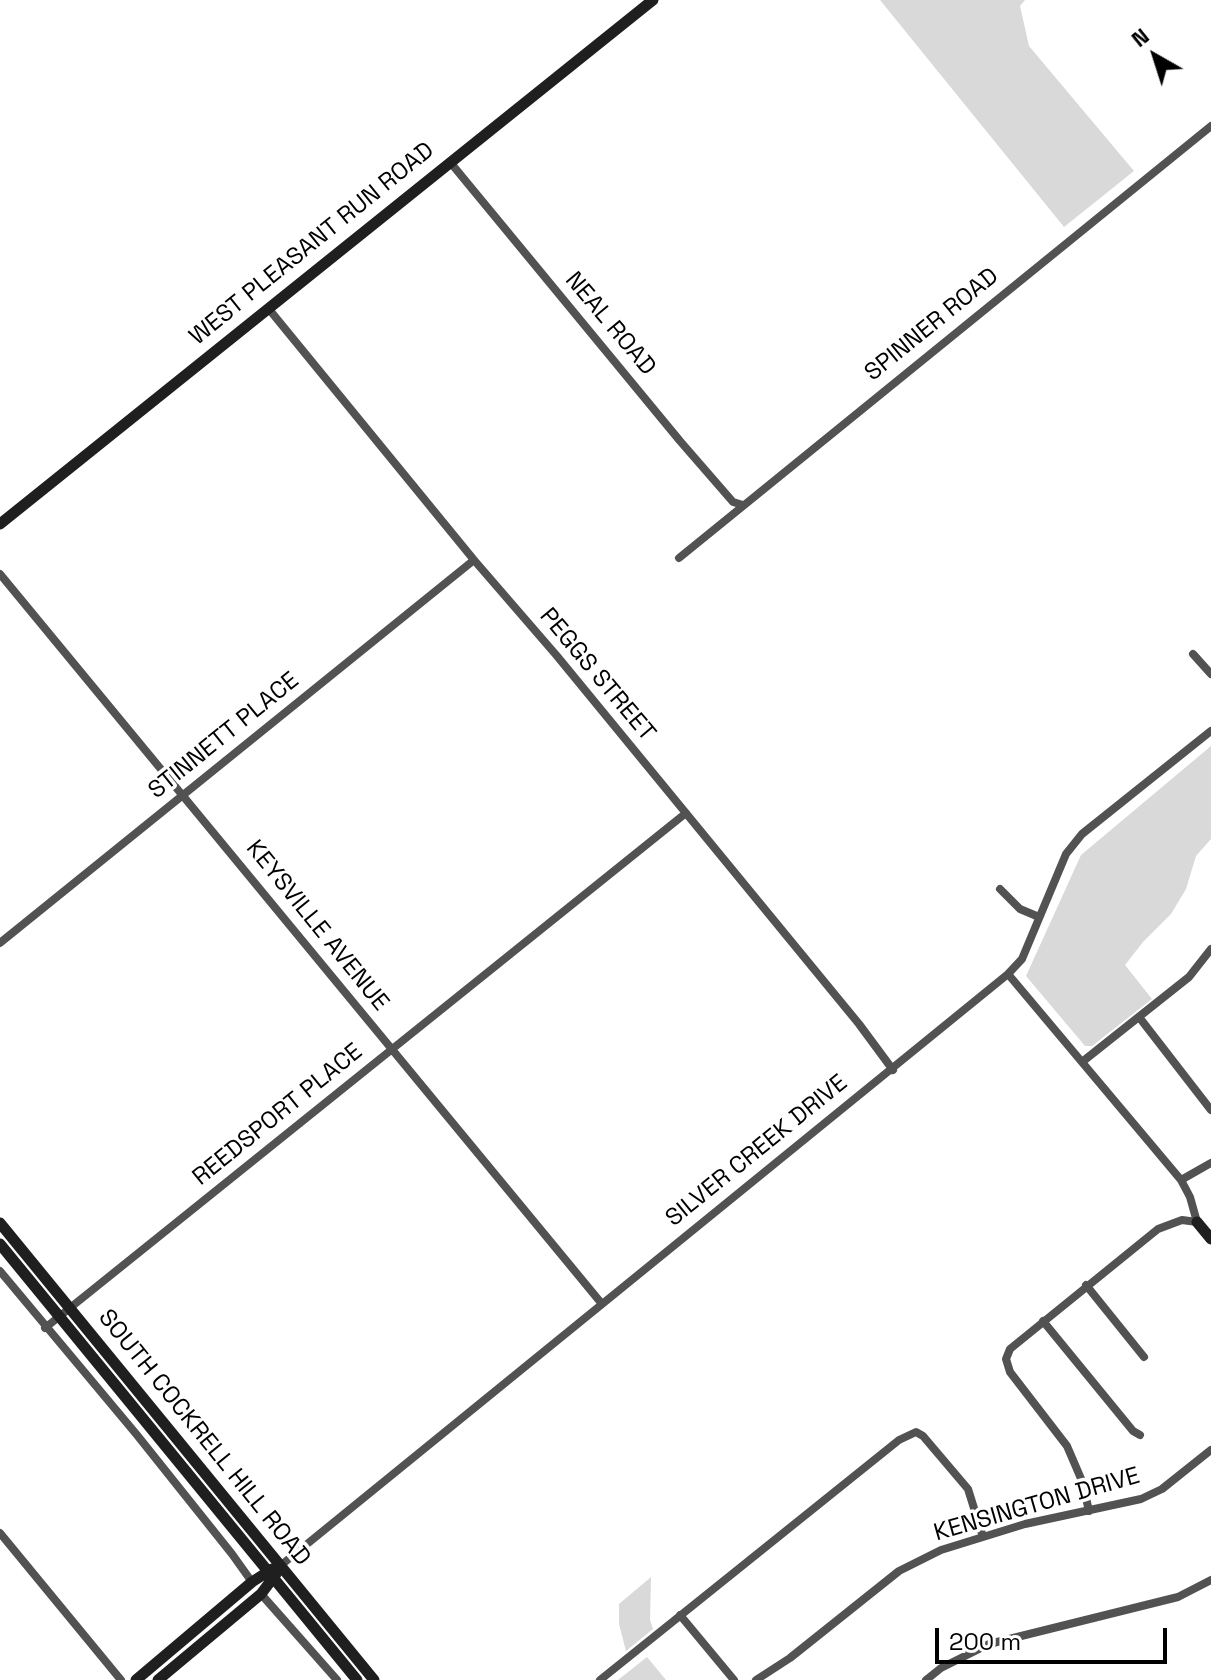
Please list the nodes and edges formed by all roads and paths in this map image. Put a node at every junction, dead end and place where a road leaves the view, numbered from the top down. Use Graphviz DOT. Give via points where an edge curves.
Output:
graph roads {
  1 [pos="653,0"];
  2 [pos="1211,126"];
  3 [pos="450,162"];
  4 [pos="268,308"];
  5 [pos="743,505"];
  6 [pos="1,519"];
  7 [pos="679,558"];
  8 [pos="474,560"];
  9 [pos="0,574"];
  10 [pos="1193,654"];
  11 [pos="1211,674"];
  12 [pos="1211,731"];
  13 [pos="182,795"];
  14 [pos="686,813"];
  15 [pos="1000,889"];
  16 [pos="1039,917"];
  17 [pos="0,943"];
  18 [pos="1211,949"];
  19 [pos="1008,974"];
  20 [pos="1139,1017"];
  21 [pos="392,1049"];
  22 [pos="1082,1062"];
  23 [pos="893,1070"];
  24 [pos="1211,1110"];
  25 [pos="1211,1163"];
  26 [pos="1181,1180"];
  27 [pos="1197,1222"];
  28 [pos="0,1223"];
  29 [pos="1211,1239"];
  30 [pos="0,1244"];
  31 [pos="0,1271"];
  32 [pos="1086,1285"];
  33 [pos="602,1304"];
  34 [pos="70,1308"];
  35 [pos="59,1317"];
  36 [pos="1043,1321"];
  37 [pos="45,1328"];
  38 [pos="1144,1357"];
  39 [pos="147,1425"];
  40 [pos="137,1435"];
  41 [pos="1140,1435"];
  42 [pos="1211,1450"];
  43 [pos="1089,1511"];
  44 [pos="0,1533"];
  45 [pos="983,1537"];
  46 [pos="280,1566"];
  47 [pos="270,1575"];
  48 [pos="1211,1580"];
  49 [pos="252,1582"];
  50 [pos="261,1594"];
  51 [pos="680,1615"];
  52 [pos="121,1680"];
  53 [pos="136,1680"];
  54 [pos="158,1680"];
  55 [pos="337,1680"];
  56 [pos="357,1680"];
  57 [pos="374,1680"];
  58 [pos="600,1680"];
  59 [pos="734,1680"];
  60 [pos="756,1680"];
  61 [pos="926,1680"];
  1 -- 3 [label="main road, WEST PLEASANT RUN ROAD"];
  2 -- 5 [label="street, SPINNER ROAD"];
  3 -- 4 [label="main road, WEST PLEASANT RUN ROAD"];
  3 -- 5 [label="street, NEAL ROAD" via="680,441 733,502"];
  4 -- 6 [label="main road, WEST PLEASANT RUN ROAD"];
  4 -- 8 [label="street, PEGGS STREET"];
  5 -- 7 [label="street, SPINNER ROAD"];
  8 -- 13 [label="street, STINNETT PLACE"];
  8 -- 14 [label="street, PEGGS STREET"];
  9 -- 13 [label="street, KEYSVILLE AVENUE"];
  10 -- 11 [label="street"];
  12 -- 16 [label="street, SILVER CREEK DRIVE" via="1082,834 1066,854"];
  13 -- 17 [label="street, STINNETT PLACE"];
  13 -- 21 [label="street, KEYSVILLE AVENUE"];
  14 -- 21 [label="street, REEDSPORT PLACE"];
  14 -- 23 [label="street, PEGGS STREET"];
  15 -- 16 [label="street" via="1020,909"];
  16 -- 19 [label="street, SILVER CREEK DRIVE" via="1022,959"];
  18 -- 20 [label="street" via="1189,977"];
  19 -- 22 [label="street"];
  19 -- 23 [label="street, SILVER CREEK DRIVE"];
  20 -- 22 [label="street"];
  20 -- 24 [label="street"];
  21 -- 33 [label="street, KEYSVILLE AVENUE"];
  21 -- 34 [label="street, REEDSPORT PLACE"];
  22 -- 26 [label="street"];
  23 -- 33 [label="street, SILVER CREEK DRIVE"];
  25 -- 26 [label="street"];
  26 -- 27 [label="street"];
  27 -- 29 [label="main road"];
  27 -- 32 [label="street" via="1182,1220 1158,1229"];
  28 -- 34 [label="main road, SOUTH COCKRELL HILL ROAD"];
  30 -- 35 [label="main road, SOUTH COCKRELL HILL ROAD"];
  31 -- 37 [label="street"];
  32 -- 36 [label="street"];
  32 -- 38 [label="street"];
  33 -- 46 [label="street, SILVER CREEK DRIVE"];
  34 -- 35 [label="street, REEDSPORT PLACE"];
  34 -- 46 [label="main road, SOUTH COCKRELL HILL ROAD"];
  35 -- 37 [label="street, REEDSPORT PLACE"];
  35 -- 39 [label="main road, SOUTH COCKRELL HILL ROAD"];
  36 -- 41 [label="street"];
  36 -- 43 [label="street" via="1010,1349 1006,1359 1010,1372 1067,1446"];
  37 -- 40 [label="street"];
  39 -- 40 [label="street"];
  39 -- 47 [label="main road, SOUTH COCKRELL HILL ROAD"];
  40 -- 49 [label="street"];
  42 -- 43 [label="street, KENSINGTON DRIVE" via="1162,1489"];
  43 -- 45 [label="street, KENSINGTON DRIVE"];
  44 -- 52 [label="street"];
  45 -- 51 [label="street" via="968,1489 916,1432 899,1440"];
  45 -- 60 [label="street, KENSINGTON DRIVE" via="899,1571"];
  46 -- 47 [label="main road, SILVER CREEK DRIVE"];
  46 -- 57 [label="main road, SOUTH COCKRELL HILL ROAD"];
  47 -- 49 [label="main road, SILVER CREEK DRIVE"];
  47 -- 50 [label="main road, SILVER CREEK DRIVE"];
  47 -- 56 [label="main road, SOUTH COCKRELL HILL ROAD"];
  48 -- 61 [label="street" via="1178,1597 989,1644"];
  49 -- 53 [label="main road, SILVER CREEK DRIVE"];
  50 -- 54 [label="main road, SILVER CREEK DRIVE"];
  50 -- 55 [label="street"];
  51 -- 58 [label="street"];
  51 -- 59 [label="street"];
}
